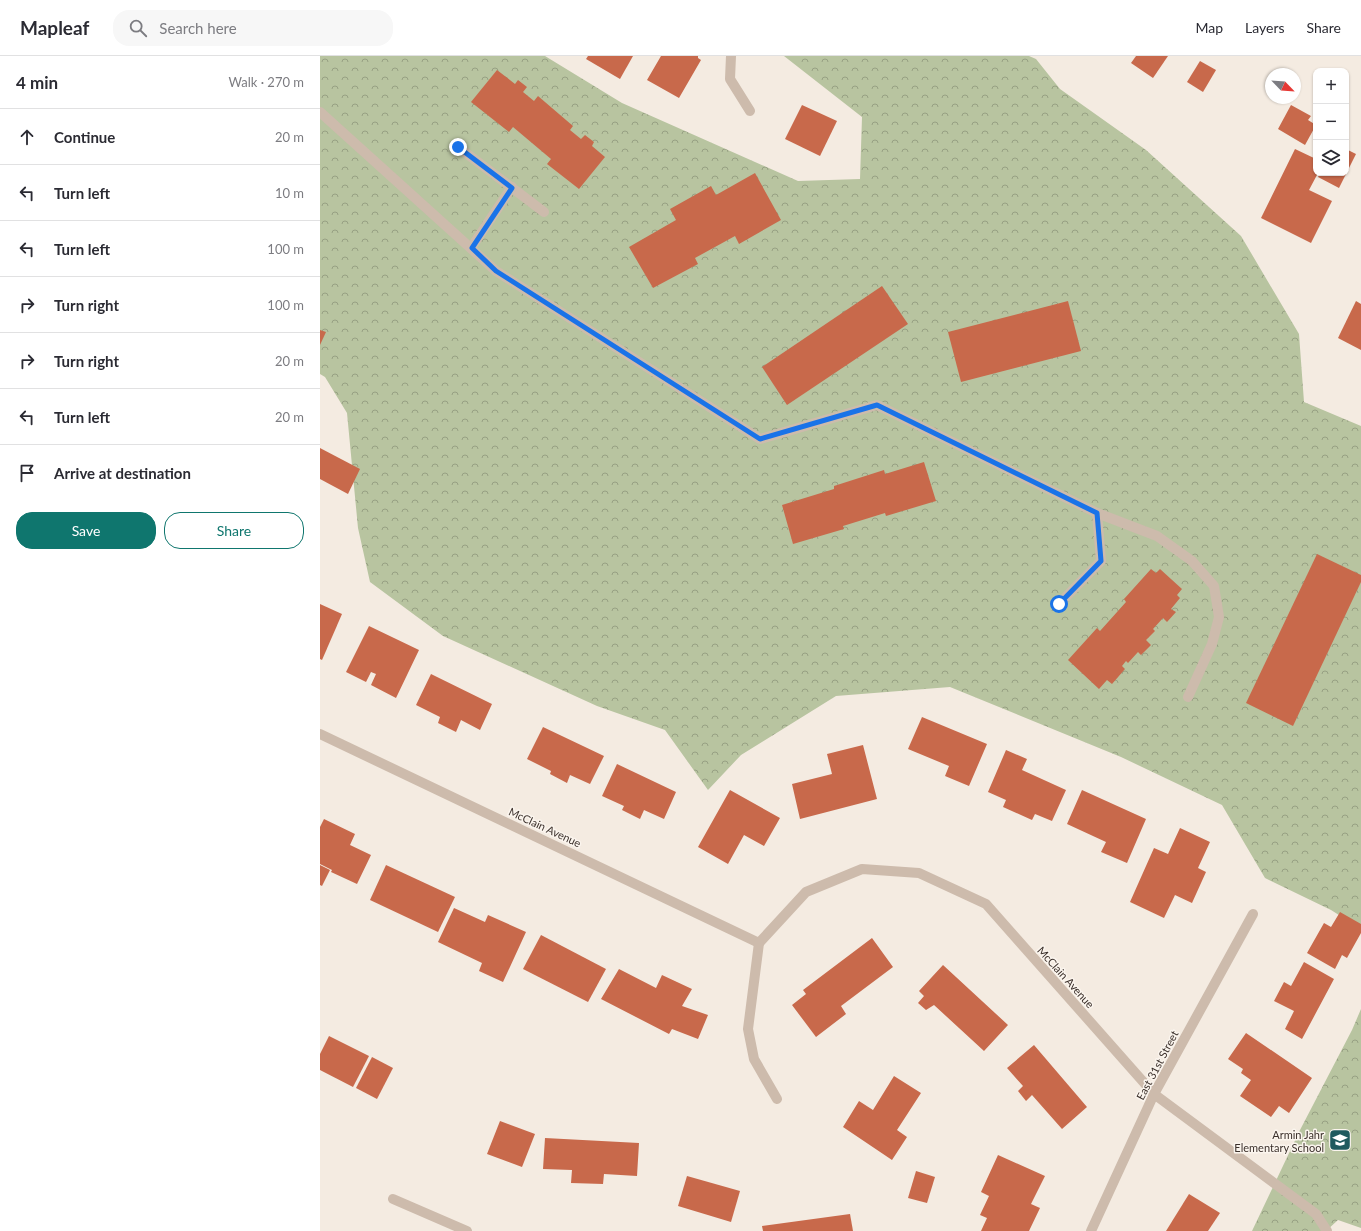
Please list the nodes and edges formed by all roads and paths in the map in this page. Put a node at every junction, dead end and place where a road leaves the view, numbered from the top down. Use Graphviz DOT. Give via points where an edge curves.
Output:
graph roads {
  1 [pos="731,56"];
  2 [pos="750,111"];
  3 [pos="320,112"];
  4 [pos="458,147"];
  5 [pos="512,188"];
  6 [pos="544,212"];
  7 [pos="472,248"];
  8 [pos="1097,513"];
  9 [pos="1059,604"];
  10 [pos="1188,697"];
  11 [pos="320,734"];
  12 [pos="1253,914"];
  13 [pos="759,943"];
  14 [pos="1154,1094"];
  15 [pos="777,1100"];
  16 [pos="393,1199"];
  17 [pos="467,1231"];
  18 [pos="1091,1231"];
  19 [pos="1327,1231"];
  1 -- 2 [label="street" via="730,79"];
  3 -- 7 [label="street"];
  4 -- 5 [label="street"];
  5 -- 6 [label="street"];
  5 -- 7 [label="street"];
  7 -- 8 [label="street" via="496,271 760,439 877,405"];
  8 -- 9 [label="street" via="1101,561"];
  8 -- 10 [label="street" via="1157,536 1192,561 1214,586 1218,617 1212,644"];
  11 -- 13 [label="street, McClain Avenue"];
  12 -- 14 [label="street, East 31st Street"];
  13 -- 14 [label="street, McClain Avenue" via="806,892 862,869 919,873 986,904"];
  13 -- 15 [label="street" via="748,1029 754,1059"];
  14 -- 18 [label="street, East 31st Street"];
  14 -- 19 [label="street, McClain Avenue" via="1316,1214"];
  16 -- 17 [label="street"];
}
